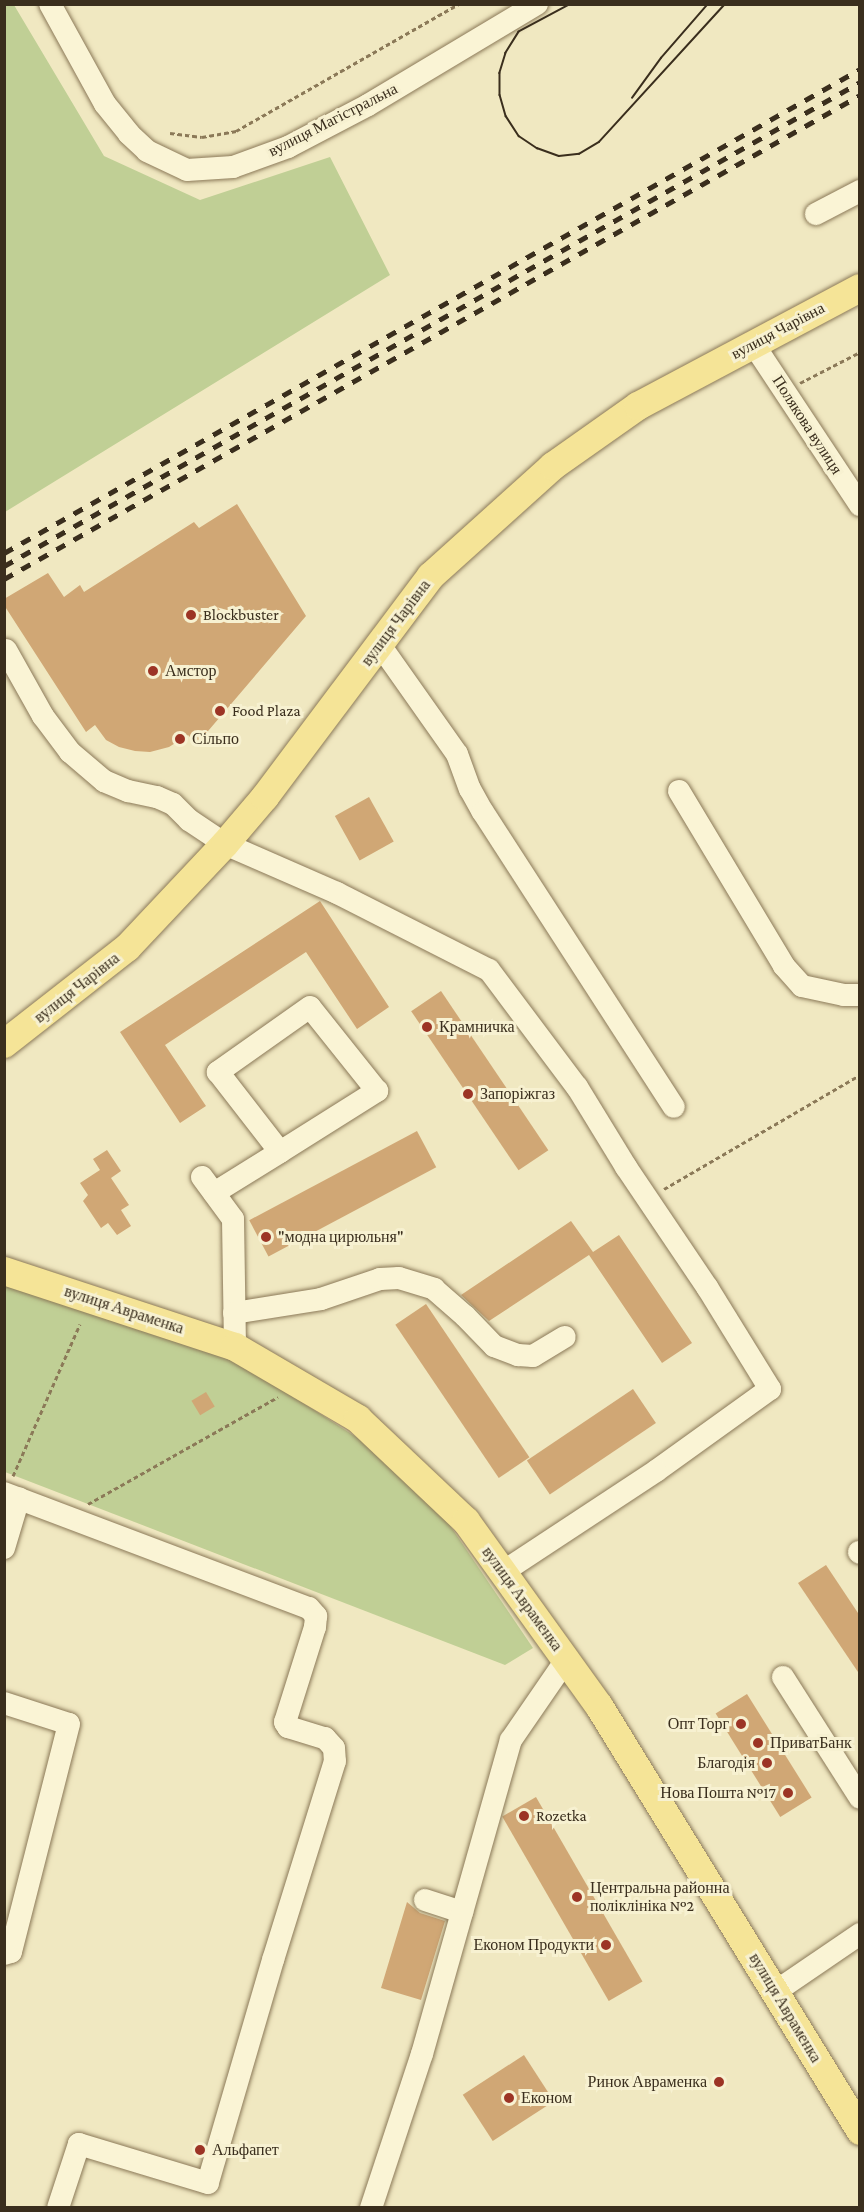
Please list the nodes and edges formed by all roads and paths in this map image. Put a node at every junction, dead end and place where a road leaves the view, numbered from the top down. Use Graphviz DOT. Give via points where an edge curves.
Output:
graph roads {
  1 [pos="50,4"];
  2 [pos="459,4"];
  3 [pos="537,4"];
  4 [pos="170,133"];
  5 [pos="860,191"];
  6 [pos="816,214"];
  7 [pos="860,288"];
  8 [pos="754,345"];
  9 [pos="860,351"];
  10 [pos="785,392"];
  11 [pos="860,505"];
  12 [pos="380,645"];
  13 [pos="6,650"];
  14 [pos="679,791"];
  15 [pos="225,844"];
  16 [pos="860,995"];
  17 [pos="4,1044"];
  18 [pos="860,1074"];
  19 [pos="674,1107"];
  20 [pos="279,1152"];
  21 [pos="647,1199"];
  22 [pos="4,1271"];
  23 [pos="234,1313"];
  24 [pos="80,1324"];
  25 [pos="565,1337"];
  26 [pos="235,1347"];
  27 [pos="280,1396"];
  28 [pos="10,1495"];
  29 [pos="67,1516"];
  30 [pos="4,1548"];
  31 [pos="502,1572"];
  32 [pos="566,1660"];
  33 [pos="783,1677"];
  34 [pos="4,1703"];
  35 [pos="860,1798"];
  36 [pos="425,1900"];
  37 [pos="462,1912"];
  38 [pos="860,1934"];
  39 [pos="4,1954"];
  40 [pos="775,1992"];
  41 [pos="860,2131"];
  42 [pos="58,2208"];
  43 [pos="371,2208"];
  1 -- 3 [label="street, вулиця Магістральна" via="105,104 129,134 147,151 187,170 233,167 288,147 368,105"];
  2 -- 4 [label="path" via="236,131 202,137"];
  5 -- 6 [label="street"];
  7 -- 8 [label="main road, вулиця Чарівна"];
  8 -- 10 [label="street, Полякова вулиця"];
  8 -- 12 [label="main road, вулиця Чарівна" via="638,406 553,466 431,576"];
  9 -- 10 [label="path"];
  10 -- 11 [label="street, Полякова вулиця"];
  12 -- 15 [label="main road, вулиця Чарівна"];
  12 -- 19 [label="street" via="457,754 483,812"];
  13 -- 15 [label="street" via="43,716 70,752 117,787 173,804"];
  14 -- 16 [label="street" via="784,966 802,986"];
  15 -- 17 [label="main road, вулиця Чарівна" via="128,948"];
  15 -- 21 [label="street" via="338,893 489,970 577,1087"];
  18 -- 21 [label="path"];
  20 -- 20 [label="street" via="377,1091 310,1007 218,1072"];
  20 -- 23 [label="street" via="208,1185 233,1219"];
  21 -- 31 [label="street" via="770,1389 656,1471"];
  22 -- 26 [label="main road, вулиця Авраменка"];
  23 -- 25 [label="street" via="321,1299 380,1280 399,1278 434,1289 494,1346 518,1355 533,1356"];
  23 -- 26 [label="street"];
  24 -- 28 [label="path"];
  26 -- 31 [label="main road, вулиця Авраменка" via="358,1419 466,1521"];
  27 -- 29 [label="path"];
  28 -- 29 [label="street"];
  28 -- 30 [label="street"];
  29 -- 42 [label="street" via="309,1608 316,1616 315,1627 285,1722 288,1728 325,1738 334,1748 335,1761 208,2182 80,2144"];
  31 -- 32 [label="main road, вулиця Авраменка"];
  32 -- 37 [label="street" via="511,1740"];
  32 -- 40 [label="main road, вулиця Авраменка" via="599,1706"];
  33 -- 35 [label="street"];
  34 -- 39 [label="street" via="69,1724 11,1952"];
  36 -- 37 [label="street"];
  37 -- 43 [label="street" via="422,2054"];
  38 -- 40 [label="street"];
  40 -- 41 [label="main road, вулиця Авраменка"];
}
